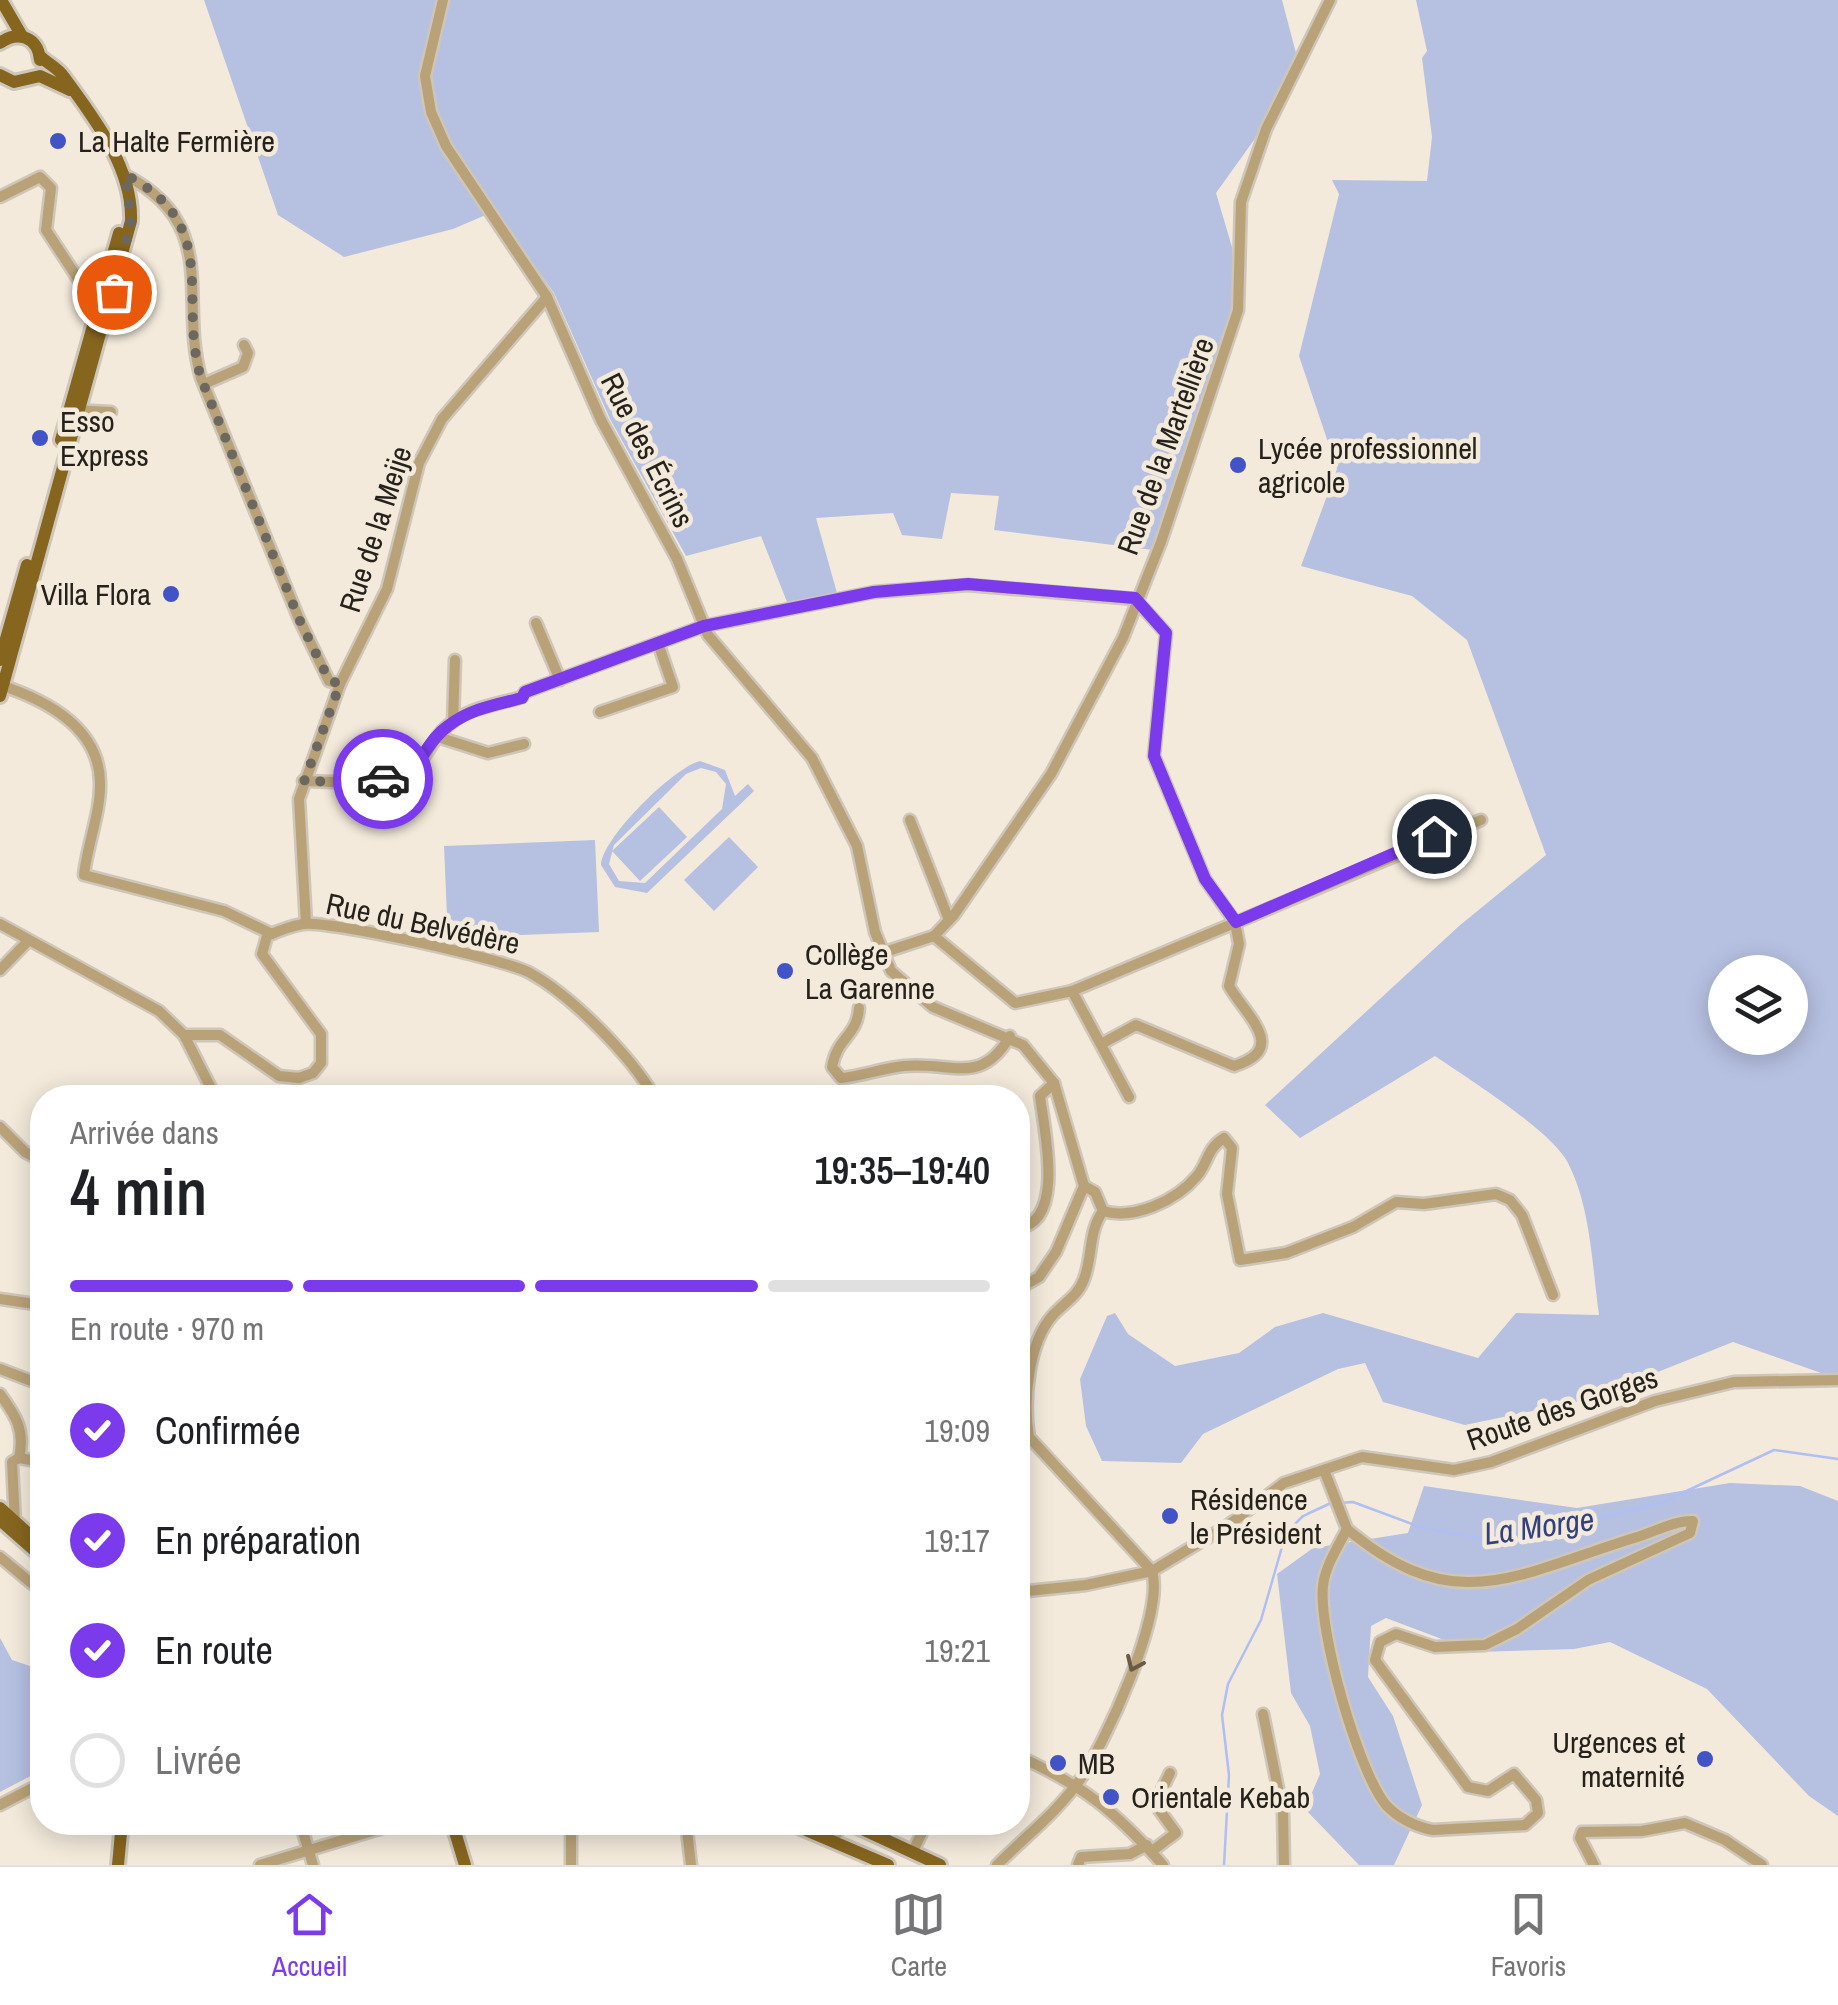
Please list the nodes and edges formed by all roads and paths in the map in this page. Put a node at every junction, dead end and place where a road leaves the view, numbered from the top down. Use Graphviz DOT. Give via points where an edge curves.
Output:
graph roads {
  1 [pos="1,0"];
  2 [pos="443,0"];
  3 [pos="1330,0"];
  4 [pos="22,36"];
  5 [pos="2,41"];
  6 [pos="40,56"];
  7 [pos="0,75"];
  8 [pos="34,76"];
  9 [pos="72,91"];
  10 [pos="118,161"];
  11 [pos="126,175"];
  12 [pos="0,197"];
  13 [pos="547,298"];
  14 [pos="103,314"];
  15 [pos="244,345"];
  16 [pos="204,384"];
  17 [pos="74,410"];
  18 [pos="111,412"];
  19 [pos="1135,598"];
  20 [pos="536,623"];
  21 [pos="704,626"];
  22 [pos="658,643"];
  23 [pos="0,660"];
  24 [pos="455,660"];
  25 [pos="560,680"];
  26 [pos="340,684"];
  27 [pos="1,689"];
  28 [pos="600,712"];
  29 [pos="453,722"];
  30 [pos="438,736"];
  31 [pos="524,744"];
  32 [pos="304,782"];
  33 [pos="910,820"];
  34 [pos="1482,820"];
  35 [pos="949,920"];
  36 [pos="1236,922"];
  37 [pos="306,923"];
  38 [pos="0,924"];
  39 [pos="272,934"];
  40 [pos="934,936"];
  41 [pos="27,942"];
  42 [pos="882,953"];
  43 [pos="0,970"];
  44 [pos="1072,991"];
  45 [pos="860,1008"];
  46 [pos="184,1036"];
  47 [pos="1010,1036"];
  48 [pos="1104,1043"];
  49 [pos="1054,1083"];
  50 [pos="209,1085"];
  51 [pos="648,1085"];
  52 [pos="1128,1097"];
  53 [pos="0,1127"];
  54 [pos="30,1154"];
  55 [pos="1084,1186"];
  56 [pos="1103,1211"];
  57 [pos="1030,1224"];
  58 [pos="1030,1282"];
  59 [pos="1553,1295"];
  60 [pos="0,1299"];
  61 [pos="30,1303"];
  62 [pos="0,1369"];
  63 [pos="30,1380"];
  64 [pos="1838,1380"];
  65 [pos="1030,1386"];
  66 [pos="0,1394"];
  67 [pos="1030,1438"];
  68 [pos="19,1458"];
  69 [pos="30,1460"];
  70 [pos="1324,1470"];
  71 [pos="0,1508"];
  72 [pos="0,1520"];
  73 [pos="15,1522"];
  74 [pos="1345,1525"];
  75 [pos="30,1535"];
  76 [pos="30,1546"];
  77 [pos="0,1557"];
  78 [pos="1152,1571"];
  79 [pos="30,1582"];
  80 [pos="1030,1591"];
  81 [pos="1263,1714"];
  82 [pos="1030,1762"];
  83 [pos="1170,1773"];
  84 [pos="1076,1784"];
  85 [pos="30,1789"];
  86 [pos="0,1805"];
  87 [pos="1030,1831"];
  88 [pos="121,1835"];
  89 [pos="304,1835"];
  90 [pos="360,1835"];
  91 [pos="456,1835"];
  92 [pos="571,1835"];
  93 [pos="688,1835"];
  94 [pos="816,1835"];
  95 [pos="836,1835"];
  96 [pos="875,1835"];
  97 [pos="921,1835"];
  98 [pos="1026,1835"];
  99 [pos="832,1842"];
  100 [pos="1149,1848"];
  101 [pos="309,1851"];
  102 [pos="913,1851"];
  103 [pos="1079,1862"];
  104 [pos="118,1865"];
  105 [pos="260,1865"];
  106 [pos="313,1865"];
  107 [pos="465,1865"];
  108 [pos="572,1865"];
  109 [pos="691,1865"];
  110 [pos="888,1865"];
  111 [pos="940,1865"];
  112 [pos="997,1865"];
  113 [pos="1163,1865"];
  114 [pos="1284,1865"];
  115 [pos="1594,1865"];
  116 [pos="1762,1865"];
  1 -- 4 [label="main road"];
  1 -- 5 [label="main road"];
  2 -- 13 [label="street, Rue des Écrins" via="425,76 431,112 446,146"];
  3 -- 19 [label="street, Rue de la Martellière" via="1266,129 1241,202 1238,310 1161,542"];
  4 -- 5 [label="main road"];
  4 -- 6 [label="main road"];
  6 -- 8 [label="main road"];
  6 -- 9 [label="main road"];
  7 -- 8 [label="main road" via="14,82"];
  8 -- 9 [label="main road"];
  9 -- 10 [label="main road"];
  10 -- 11 [label="main road"];
  10 -- 14 [label="main road" via="123,219"];
  11 -- 14 [label="main road" via="131,221"];
  11 -- 16 [label="street" via="163,204 190,242 196,288 192,342"];
  12 -- 14 [label="street" via="40,177 51,188 46,230"];
  13 -- 21 [label="street, Rue des Écrins" via="601,420 678,559"];
  13 -- 26 [label="street, Rue de la Meije" via="442,420 420,463 387,589"];
  14 -- 17 [label="main road"];
  15 -- 16 [label="street" via="243,367"];
  16 -- 26 [label="street" via="299,619 329,680"];
  17 -- 18 [label="street"];
  17 -- 23 [label="main road"];
  17 -- 27 [label="main road"];
  19 -- 21 [label="street" via="939,586"];
  19 -- 35 [label="street, Rue de la Martellière" via="1123,638 1051,774"];
  19 -- 36 [label="street" via="1166,633 1154,756 1205,879"];
  20 -- 25 [label="street"];
  21 -- 22 [label="street"];
  21 -- 42 [label="street, Rue des Écrins" via="816,766 857,846"];
  22 -- 25 [label="street"];
  22 -- 28 [label="street" via="673,687"];
  24 -- 29 [label="street"];
  25 -- 29 [label="street"];
  26 -- 32 [label="street, Rue de la Meije"];
  27 -- 39 [label="street" via="31,696 90,742 100,782 84,875 210,907"];
  29 -- 30 [label="street"];
  30 -- 31 [label="street" via="488,753"];
  30 -- 32 [label="street" via="418,765 390,778"];
  32 -- 37 [label="street, Rue de la Meije" via="299,800"];
  33 -- 35 [label="street"];
  34 -- 36 [label="street"];
  35 -- 40 [label="street, Rue de la Martellière"];
  36 -- 44 [label="street"];
  36 -- 48 [label="street" via="1239,944 1228,986 1260,1030 1256,1056 1220,1064 1136,1025"];
  37 -- 39 [label="street"];
  37 -- 51 [label="street, Rue du Belvédère" via="527,971"];
  38 -- 41 [label="street"];
  39 -- 46 [label="street" via="262,954 321,1034 324,1049 313,1073 279,1076 220,1035"];
  40 -- 42 [label="street, Rue de la Martellière"];
  40 -- 44 [label="street" via="1015,1004"];
  41 -- 43 [label="street"];
  41 -- 46 [label="street" via="146,1001"];
  42 -- 47 [label="street" via="918,998"];
  44 -- 48 [label="street"];
  45 -- 47 [label="street" via="858,1022 834,1052 832,1067 841,1078 905,1066 978,1069 1001,1054"];
  46 -- 50 [label="street"];
  47 -- 49 [label="street" via="1034,1053"];
  48 -- 52 [label="street"];
  49 -- 55 [label="street"];
  49 -- 57 [label="street" via="1040,1096 1048,1196"];
  53 -- 54 [label="street"];
  55 -- 56 [label="street" via="1095,1192"];
  55 -- 58 [label="street" via="1056,1252"];
  56 -- 59 [label="street" via="1130,1215 1165,1200 1196,1178 1211,1147 1224,1138 1232,1148 1227,1194 1240,1260 1286,1253 1396,1202 1496,1194 1522,1215"];
  56 -- 65 [label="street" via="1094,1223 1085,1278 1076,1296 1050,1318"];
  60 -- 61 [label="street"];
  62 -- 63 [label="street"];
  64 -- 70 [label="street, Route des Gorges" via="1718,1386 1454,1470 1362,1457"];
  66 -- 68 [label="street" via="18,1420"];
  67 -- 78 [label="street"];
  68 -- 69 [label="street"];
  68 -- 73 [label="street" via="12,1462"];
  70 -- 74 [label="street"];
  70 -- 78 [label="street, Route des Gorges" via="1284,1483"];
  71 -- 73 [label="main road"];
  72 -- 76 [label="main road"];
  73 -- 75 [label="main road"];
  74 -- 74 [label="street" via="1322,1588 1330,1656 1372,1781 1386,1804 1433,1830 1525,1826 1538,1812 1536,1800 1514,1774 1488,1791 1468,1787 1375,1660 1380,1642 1396,1634 1435,1647 1484,1645 1588,1580 1696,1525 1681,1522 1528,1575 1474,1585 1433,1580 1366,1546"];
  77 -- 79 [label="street"];
  78 -- 80 [label="street, Route des Gorges"];
  78 -- 84 [label="street, one-way" via="1156,1590 1142,1646"];
  81 -- 114 [label="street" via="1283,1813"];
  82 -- 84 [label="street"];
  83 -- 100 [label="street" via="1155,1804 1176,1833"];
  84 -- 87 [label="street"];
  84 -- 100 [label="street"];
  85 -- 86 [label="street"];
  88 -- 104 [label="main road"];
  89 -- 101 [label="street"];
  90 -- 101 [label="street"];
  91 -- 107 [label="main road"];
  92 -- 108 [label="street"];
  93 -- 109 [label="street"];
  94 -- 99 [label="main road"];
  95 -- 99 [label="street"];
  96 -- 102 [label="main road"];
  97 -- 102 [label="street"];
  98 -- 112 [label="street"];
  99 -- 110 [label="main road"];
  100 -- 103 [label="street"];
  100 -- 113 [label="street"];
  101 -- 105 [label="street"];
  101 -- 106 [label="street"];
  102 -- 111 [label="main road"];
  115 -- 116 [label="street" via="1582,1832 1685,1823"];
}
